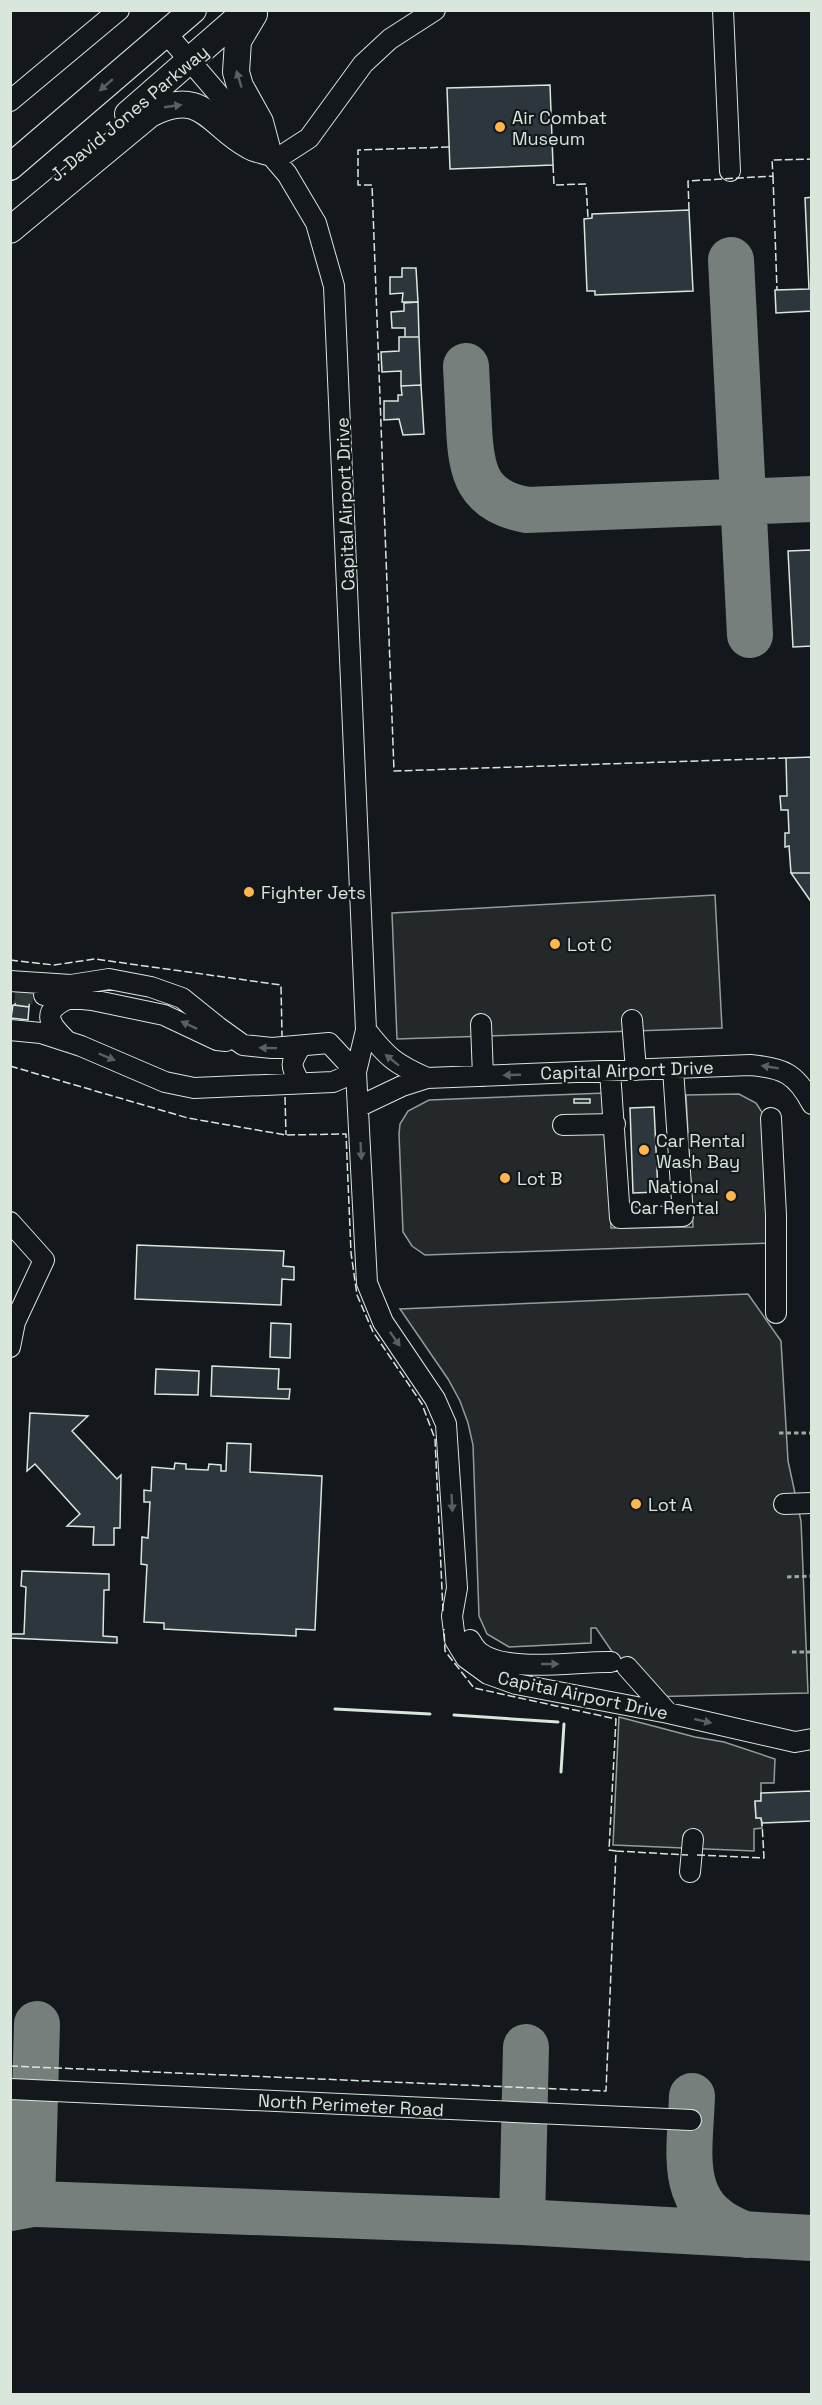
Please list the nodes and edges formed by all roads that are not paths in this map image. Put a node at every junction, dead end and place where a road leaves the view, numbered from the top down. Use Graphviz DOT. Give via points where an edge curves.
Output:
graph roads {
  1 [pos="119,10"];
  2 [pos="193,10"];
  3 [pos="247,10"];
  4 [pos="256,10"];
  5 [pos="435,10"];
  6 [pos="723,10"];
  7 [pos="166,33"];
  8 [pos="190,62"];
  9 [pos="10,100"];
  10 [pos="272,156"];
  11 [pos="10,166"];
  12 [pos="730,171"];
  13 [pos="10,213"];
  14 [pos="10,230"];
  15 [pos="17,990"];
  16 [pos="70,991"];
  17 [pos="632,1020"];
  18 [pos="481,1024"];
  19 [pos="10,1030"];
  20 [pos="366,1030"];
  21 [pos="68,1042"];
  22 [pos="301,1046"];
  23 [pos="673,1069"];
  24 [pos="636,1070"];
  25 [pos="610,1071"];
  26 [pos="356,1072"];
  27 [pos="483,1076"];
  28 [pos="427,1078"];
  29 [pos="300,1083"];
  30 [pos="812,1104"];
  31 [pos="360,1106"];
  32 [pos="771,1118"];
  33 [pos="615,1124"];
  34 [pos="564,1125"];
  35 [pos="10,1222"];
  36 [pos="776,1313"];
  37 [pos="10,1347"];
  38 [pos="812,1503"];
  39 [pos="784,1504"];
  40 [pos="456,1588"];
  41 [pos="668,1713"];
  42 [pos="812,1739"];
  43 [pos="693,1839"];
  44 [pos="690,1872"];
  45 [pos="10,2089"];
  46 [pos="691,2120"];
  1 -- 9 [label="street"];
  2 -- 7 [label="main road, J. David Jones Parkway"];
  3 -- 8 [label="main road, J. David Jones Parkway"];
  10 -- 4 [label="main road, one-way" via="236,72 238,41"];
  5 -- 10 [label="street" via="390,39 363,64 309,138"];
  6 -- 12 [label="street"];
  7 -- 8 [label="street, Capital Airport Drive"];
  7 -- 11 [label="main road, J. David Jones Parkway, one-way"];
  8 -- 10 [label="street, Capital Airport Drive"];
  8 -- 13 [label="main road, J. David Jones Parkway"];
  14 -- 10 [label="main road, one-way" via="150,114 165,106 192,106 208,113 250,146"];
  10 -- 20 [label="street, Capital Airport Drive" via="316,223 334,286"];
  15 -- 16 [label="street"];
  16 -- 21 [label="street" via="51,1012 52,1024"];
  22 -- 16 [label="street, one-way" via="243,1045 183,998 151,987 109,979"];
  17 -- 24 [label="street"];
  18 -- 27 [label="street"];
  19 -- 21 [label="street" via="41,1033"];
  20 -- 26 [label="street, Capital Airport Drive"];
  28 -- 20 [label="street, Capital Airport Drive, one-way" via="386,1056"];
  21 -- 29 [label="street, one-way" via="165,1082 194,1088"];
  22 -- 26 [label="street" via="329,1043"];
  22 -- 29 [label="street" via="291,1066"];
  23 -- 24 [label="street, Capital Airport Drive"];
  30 -- 23 [label="street, Capital Airport Drive, one-way" via="795,1079 780,1069 750,1065"];
  23 -- 33 [label="street" via="683,1216 620,1218"];
  24 -- 25 [label="street, Capital Airport Drive"];
  25 -- 27 [label="street, Capital Airport Drive, one-way"];
  25 -- 33 [label="street"];
  26 -- 29 [label="street" via="333,1082"];
  26 -- 31 [label="street, Capital Airport Drive"];
  27 -- 28 [label="street, Capital Airport Drive"];
  28 -- 31 [label="street, Capital Airport Drive"];
  31 -- 40 [label="street, Capital Airport Drive, one-way" via="367,1283 383,1323 435,1399 446,1424"];
  32 -- 36 [label="street"];
  33 -- 34 [label="street"];
  35 -- 37 [label="street" via="44,1260 15,1322"];
  38 -- 39 [label="street"];
  40 -- 41 [label="street, one-way" via="468,1637 482,1655 514,1663 619,1665"];
  40 -- 41 [label="street, Capital Airport Drive" via="452,1616 455,1640 466,1658 488,1674 516,1684"];
  41 -- 42 [label="street, Capital Airport Drive, one-way" via="795,1742"];
  43 -- 44 [label="street"];
  45 -- 46 [label="street, North Perimeter Road"];
}
